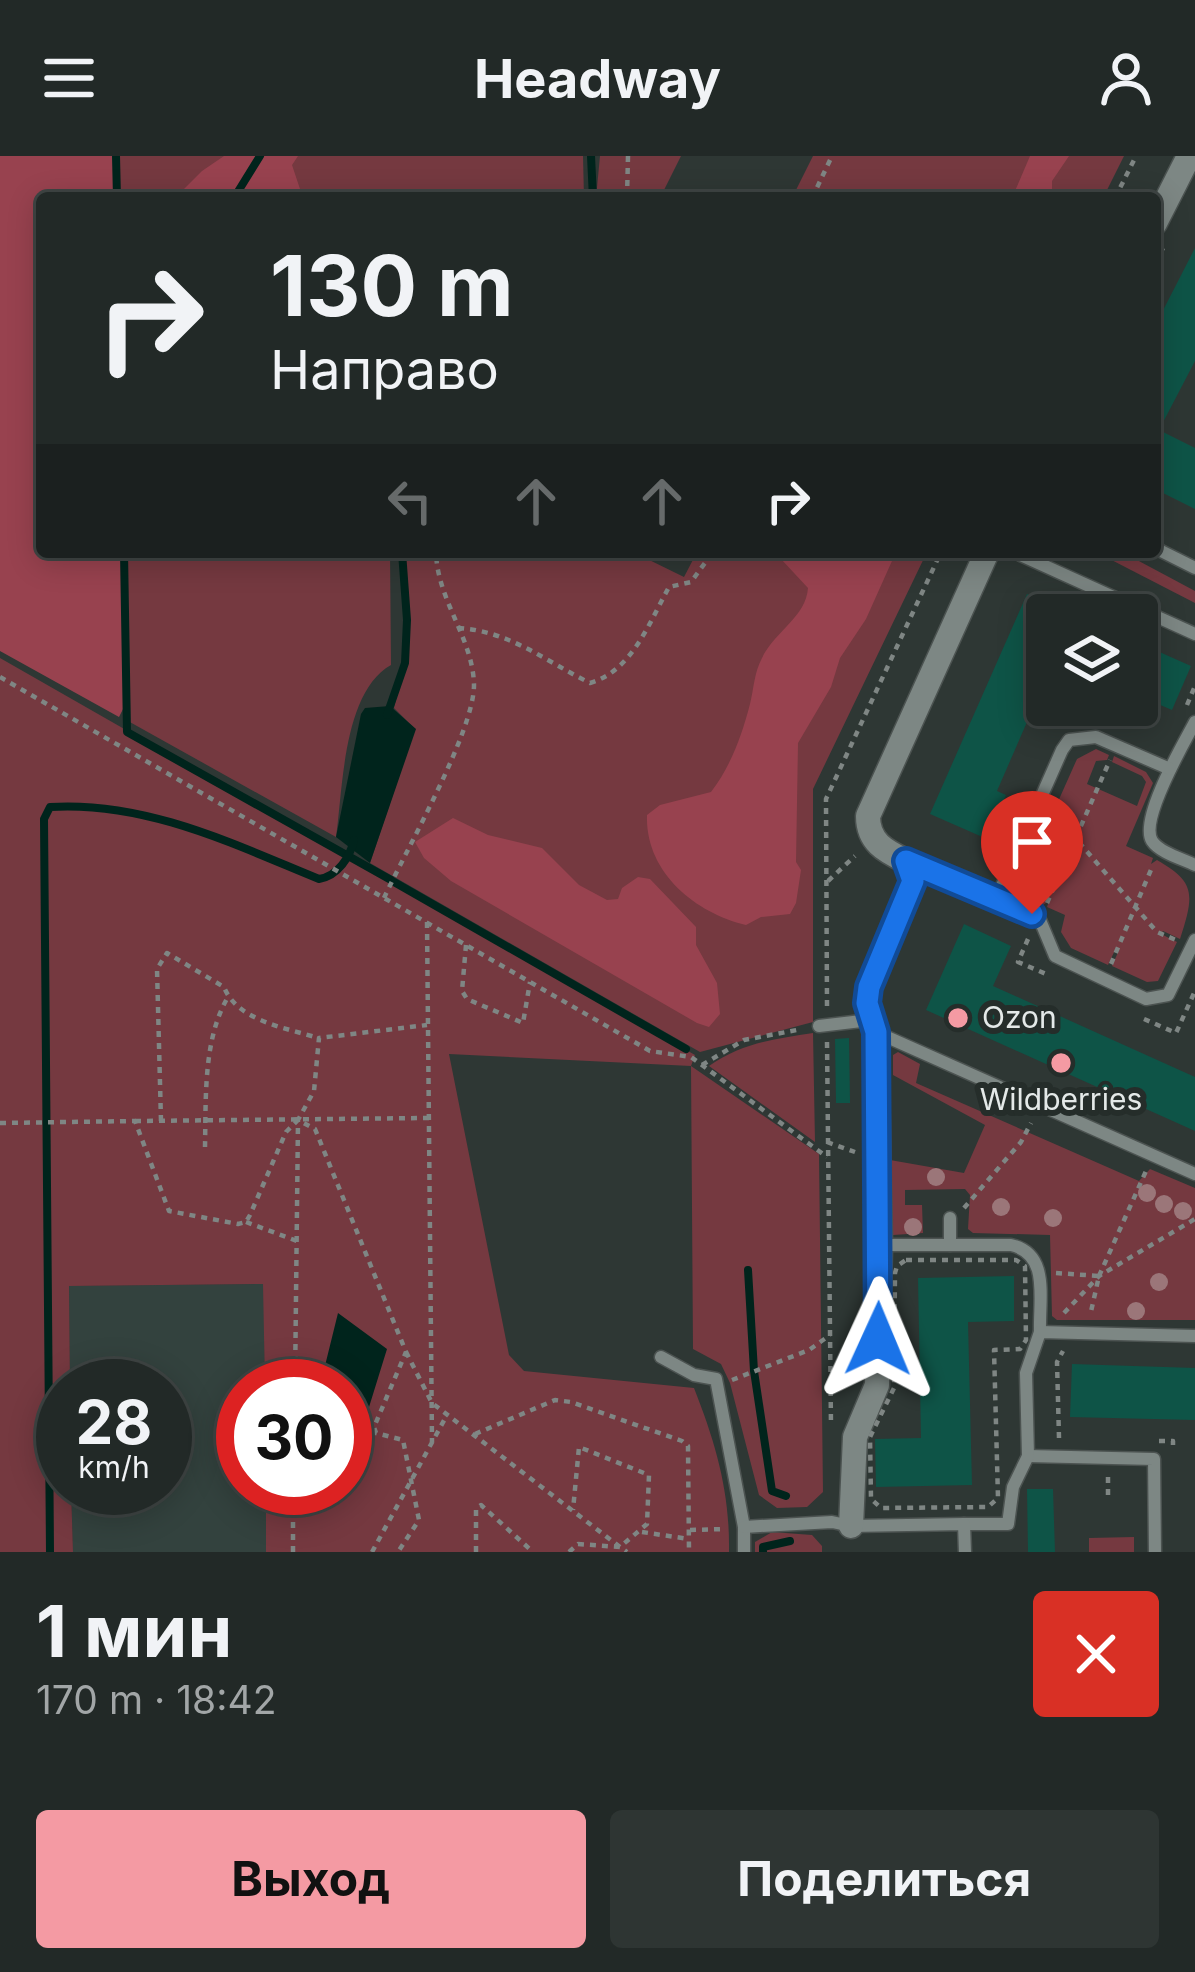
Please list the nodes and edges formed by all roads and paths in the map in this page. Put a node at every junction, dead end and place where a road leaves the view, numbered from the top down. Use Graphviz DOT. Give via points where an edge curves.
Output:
graph roads {
  1 [pos="628,156"];
  2 [pos="832,156"];
  3 [pos="1136,156"];
  4 [pos="1189,156"];
  5 [pos="627,192"];
  6 [pos="815,192"];
  7 [pos="1118,192"];
  8 [pos="1161,211"];
  9 [pos="1161,551"];
  10 [pos="437,558"];
  11 [pos="709,558"];
  12 [pos="984,558"];
  13 [pos="1027,558"];
  14 [pos="1195,568"];
  15 [pos="458,628"];
  16 [pos="1195,634"];
  17 [pos="0,677"];
  18 [pos="1195,722"];
  19 [pos="1117,746"];
  20 [pos="1169,769"];
  21 [pos="1031,820"];
  22 [pos="1076,839"];
  23 [pos="1160,848"];
  24 [pos="906,861"];
  25 [pos="1195,865"];
  26 [pos="997,897"];
  27 [pos="384,898"];
  28 [pos="1135,907"];
  29 [pos="1040,920"];
  30 [pos="427,922"];
  31 [pos="1193,943"];
  32 [pos="466,945"];
  33 [pos="1104,980"];
  34 [pos="530,982"];
  35 [pos="228,997"];
  36 [pos="428,1025"];
  37 [pos="819,1026"];
  38 [pos="873,1026"];
  39 [pos="319,1038"];
  40 [pos="702,1065"];
  41 [pos="1041,1105"];
  42 [pos="429,1118"];
  43 [pos="206,1120"];
  44 [pos="298,1120"];
  45 [pos="136,1121"];
  46 [pos="161,1121"];
  47 [pos="0,1123"];
  48 [pos="205,1147"];
  49 [pos="1153,1155"];
  50 [pos="827,1157"];
  51 [pos="1195,1174"];
  52 [pos="950,1218"];
  53 [pos="1195,1219"];
  54 [pos="246,1222"];
  55 [pos="297,1241"];
  56 [pos="880,1245"];
  57 [pos="950,1245"];
  58 [pos="1032,1272"];
  59 [pos="1099,1276"];
  60 [pos="1055,1322"];
  61 [pos="1040,1332"];
  62 [pos="1090,1333"];
  63 [pos="830,1335"];
  64 [pos="1195,1336"];
  65 [pos="406,1352"];
  66 [pos="661,1357"];
  67 [pos="295,1359"];
  68 [pos="718,1387"];
  69 [pos="432,1403"];
  70 [pos="448,1415"];
  71 [pos="372,1421"];
  72 [pos="372,1428"];
  73 [pos="475,1434"];
  74 [pos="432,1442"];
  75 [pos="1028,1456"];
  76 [pos="412,1479"];
  77 [pos="573,1510"];
  78 [pos="293,1515"];
  79 [pos="964,1524"];
  80 [pos="851,1526"];
  81 [pos="744,1527"];
  82 [pos="690,1530"];
  83 [pos="641,1531"];
  84 [pos="689,1539"];
  85 [pos="620,1547"];
  86 [pos="292,1552"];
  87 [pos="372,1552"];
  88 [pos="398,1552"];
  89 [pos="476,1552"];
  90 [pos="533,1552"];
  91 [pos="569,1552"];
  92 [pos="627,1552"];
  93 [pos="689,1552"];
  94 [pos="743,1552"];
  95 [pos="965,1552"];
  96 [pos="1155,1552"];
  1 -- 5 [label="path"];
  2 -- 6 [label="path"];
  3 -- 7 [label="path"];
  4 -- 8 [label="street"];
  9 -- 14 [label="lane"];
  10 -- 15 [label="path"];
  11 -- 15 [label="path" via="691,582 669,587 611,677 590,682 487,630"];
  12 -- 24 [label="street" via="868,816 874,841"];
  13 -- 16 [label="lane"];
  15 -- 27 [label="path" via="474,686 470,711"];
  17 -- 27 [label="path"];
  18 -- 20 [label="lane"];
  19 -- 20 [label="lane"];
  19 -- 21 [label="lane" via="1096,737 1070,740"];
  19 -- 22 [label="path"];
  20 -- 23 [label="lane" via="1149,827"];
  21 -- 22 [label="path"];
  21 -- 26 [label="lane"];
  22 -- 28 [label="path"];
  22 -- 29 [label="path"];
  23 -- 25 [label="lane"];
  23 -- 28 [label="path"];
  24 -- 26 [label="lane"];
  24 -- 38 [label="street" via="913,881 869,987"];
  26 -- 29 [label="lane"];
  27 -- 30 [label="path"];
  28 -- 31 [label="path" via="1157,932"];
  28 -- 33 [label="path"];
  29 -- 33 [label="lane" via="1055,956"];
  30 -- 32 [label="path"];
  30 -- 36 [label="path"];
  31 -- 33 [label="lane" via="1176,985 1156,1000"];
  32 -- 34 [label="path"];
  32 -- 34 [label="path" via="467,999 523,1023"];
  34 -- 40 [label="path" via="650,1051"];
  35 -- 39 [label="path" via="253,1017"];
  35 -- 43 [label="path" via="216,1016"];
  35 -- 46 [label="path" via="167,953 157,969"];
  36 -- 39 [label="path"];
  36 -- 42 [label="path"];
  37 -- 38 [label="lane"];
  37 -- 40 [label="path" via="744,1040"];
  38 -- 41 [label="lane"];
  38 -- 56 [label="street"];
  39 -- 44 [label="path" via="314,1091"];
  40 -- 50 [label="path"];
  41 -- 49 [label="lane"];
  41 -- 52 [label="path" via="1021,1142"];
  42 -- 44 [label="path"];
  42 -- 69 [label="path"];
  43 -- 44 [label="path"];
  43 -- 46 [label="path"];
  43 -- 48 [label="path"];
  44 -- 54 [label="path"];
  44 -- 55 [label="path"];
  44 -- 65 [label="path" via="315,1129"];
  45 -- 46 [label="path"];
  45 -- 47 [label="path"];
  45 -- 54 [label="path" via="169,1211"];
  49 -- 51 [label="lane"];
  49 -- 59 [label="path"];
  52 -- 57 [label="lane"];
  53 -- 59 [label="path"];
  54 -- 55 [label="path"];
  55 -- 67 [label="path"];
  56 -- 57 [label="lane"];
  56 -- 80 [label="street" via="877,1385 855,1436"];
  57 -- 58 [label="lane" via="1028,1249 1037,1260"];
  58 -- 58 [label="path" via="1027,1340 1020,1349 994,1350 996,1501 876,1508 870,1437 894,1388 897,1266 1016,1260"];
  58 -- 59 [label="path"];
  58 -- 61 [label="lane"];
  59 -- 60 [label="path"];
  59 -- 62 [label="path"];
  61 -- 62 [label="lane"];
  61 -- 75 [label="lane" via="1027,1373"];
  62 -- 64 [label="lane"];
  63 -- 68 [label="path"];
  65 -- 69 [label="path"];
  65 -- 71 [label="path"];
  66 -- 68 [label="lane" via="716,1379"];
  68 -- 81 [label="lane"];
  69 -- 70 [label="path"];
  69 -- 74 [label="path"];
  70 -- 73 [label="path"];
  70 -- 74 [label="path"];
  72 -- 76 [label="path" via="404,1440"];
  73 -- 77 [label="path"];
  73 -- 82 [label="path" via="554,1400 682,1441"];
  74 -- 76 [label="path"];
  75 -- 79 [label="lane" via="1008,1524"];
  75 -- 96 [label="lane" via="1154,1459"];
  76 -- 87 [label="path"];
  76 -- 88 [label="path" via="419,1520"];
  77 -- 83 [label="path" via="579,1447 649,1475"];
  77 -- 85 [label="path"];
  78 -- 86 [label="path"];
  79 -- 80 [label="lane"];
  79 -- 95 [label="lane"];
  80 -- 81 [label="lane"];
  81 -- 82 [label="path"];
  81 -- 94 [label="lane"];
  82 -- 84 [label="path"];
  83 -- 84 [label="path"];
  83 -- 85 [label="path"];
  84 -- 93 [label="path"];
  85 -- 91 [label="path" via="578,1544"];
  85 -- 92 [label="path"];
  89 -- 90 [label="path" via="481,1505"];
}
